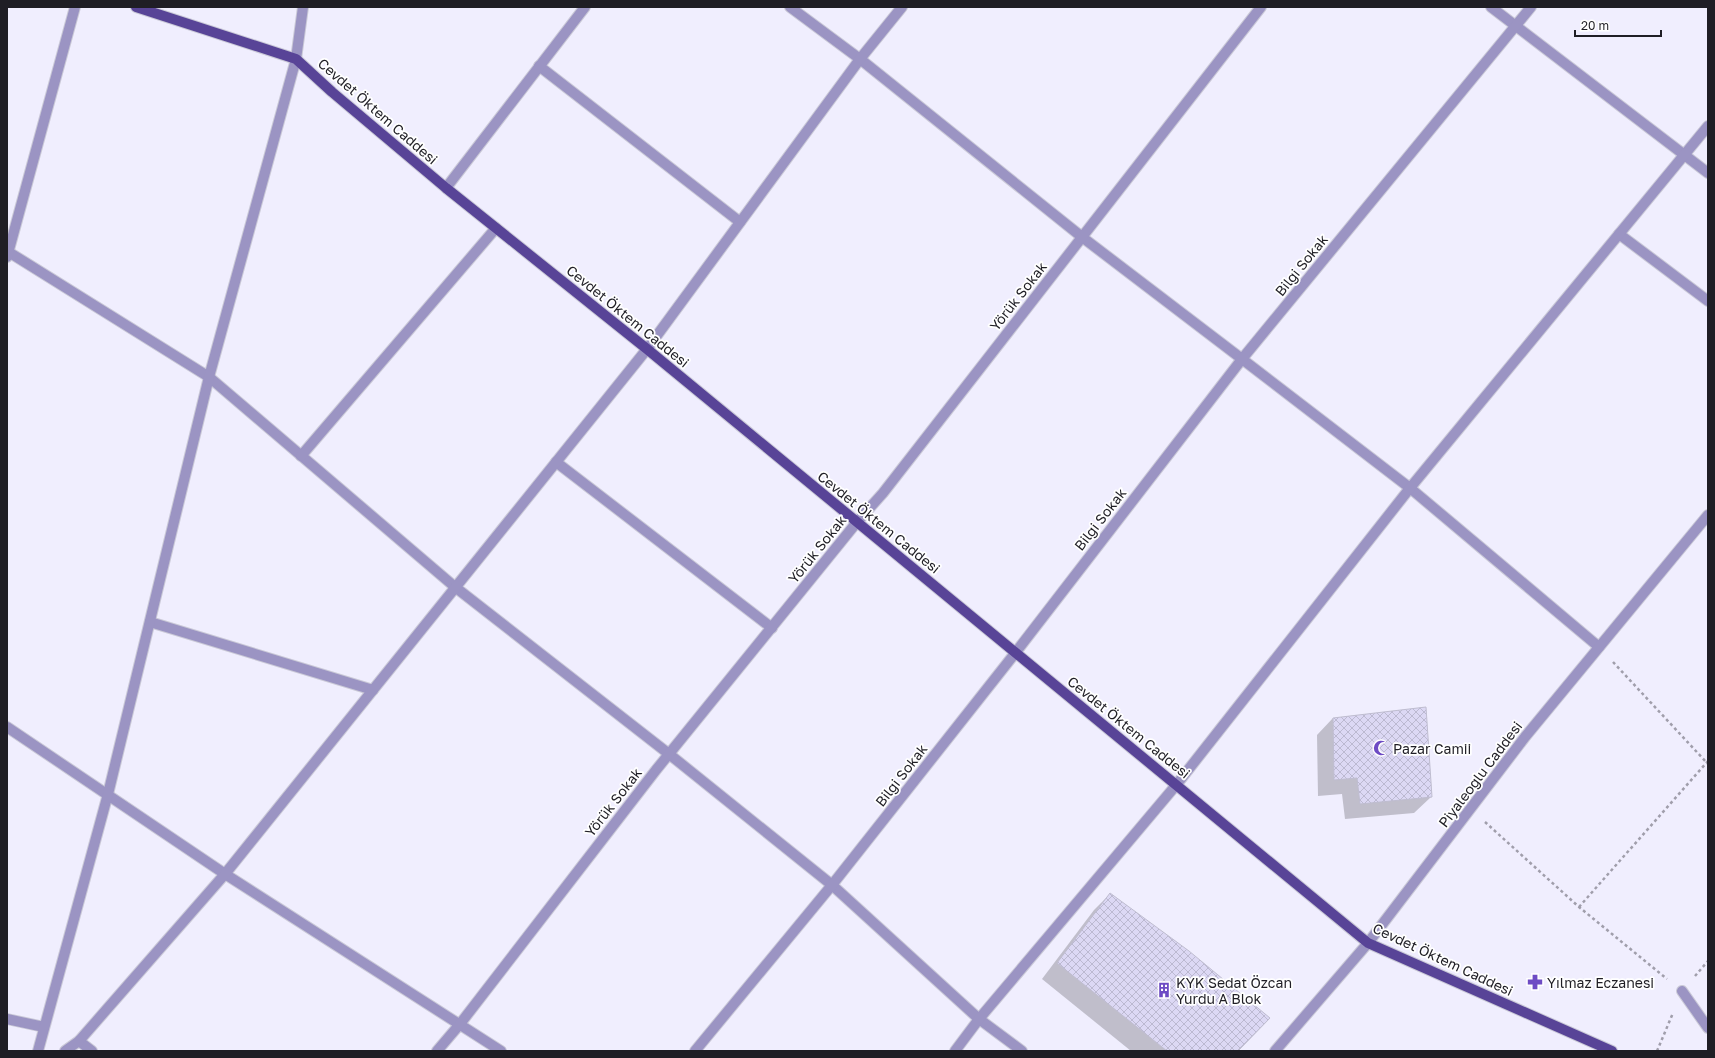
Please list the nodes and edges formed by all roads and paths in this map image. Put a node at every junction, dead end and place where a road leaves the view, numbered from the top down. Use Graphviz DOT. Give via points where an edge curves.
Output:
graph roads {
  1 [pos="75,7"];
  2 [pos="136,7"];
  3 [pos="303,7"];
  4 [pos="584,7"];
  5 [pos="790,7"];
  6 [pos="902,7"];
  7 [pos="1261,7"];
  8 [pos="1491,7"];
  9 [pos="1531,7"];
  10 [pos="1516,26"];
  11 [pos="296,59"];
  12 [pos="860,59"];
  13 [pos="539,66"];
  14 [pos="1708,126"];
  15 [pos="1684,156"];
  16 [pos="1708,173"];
  17 [pos="446,188"];
  18 [pos="740,222"];
  19 [pos="496,228"];
  20 [pos="1619,234"];
  21 [pos="1082,238"];
  22 [pos="8,253"];
  23 [pos="1708,301"];
  24 [pos="647,349"];
  25 [pos="1242,359"];
  26 [pos="209,377"];
  27 [pos="301,456"];
  28 [pos="556,462"];
  29 [pos="1410,488"];
  30 [pos="1708,515"];
  31 [pos="857,522"];
  32 [pos="455,587"];
  33 [pos="150,622"];
  34 [pos="772,628"];
  35 [pos="1599,647"];
  36 [pos="1016,652"];
  37 [pos="372,690"];
  38 [pos="7,727"];
  39 [pos="669,754"];
  40 [pos="1708,763"];
  41 [pos="1177,784"];
  42 [pos="108,794"];
  43 [pos="1471,809"];
  44 [pos="225,874"];
  45 [pos="832,885"];
  46 [pos="1579,907"];
  47 [pos="1368,943"];
  48 [pos="1682,991"];
  49 [pos="7,1019"];
  50 [pos="980,1019"];
  51 [pos="460,1024"];
  52 [pos="44,1027"];
  53 [pos="1708,1028"];
  54 [pos="79,1041"];
  55 [pos="38,1051"];
  56 [pos="65,1051"];
  57 [pos="92,1051"];
  58 [pos="437,1051"];
  59 [pos="501,1051"];
  60 [pos="695,1051"];
  61 [pos="955,1051"];
  62 [pos="1022,1051"];
  63 [pos="1275,1051"];
  64 [pos="1612,1051"];
  1 -- 22 [label="street"];
  2 -- 11 [label="main road, Cevdet Öktem Caddesi"];
  3 -- 11 [label="street"];
  4 -- 13 [label="street"];
  5 -- 12 [label="street"];
  6 -- 12 [label="street"];
  7 -- 21 [label="street, Yörük Sokak"];
  8 -- 10 [label="street"];
  9 -- 10 [label="street, Bilgi Sokak"];
  10 -- 15 [label="street"];
  10 -- 25 [label="street, Bilgi Sokak"];
  11 -- 17 [label="main road, Cevdet Öktem Caddesi"];
  11 -- 26 [label="street"];
  12 -- 18 [label="street"];
  12 -- 21 [label="street"];
  13 -- 17 [label="street"];
  13 -- 18 [label="street"];
  14 -- 15 [label="street"];
  15 -- 16 [label="street"];
  15 -- 20 [label="street"];
  17 -- 19 [label="main road, Cevdet Öktem Caddesi"];
  18 -- 24 [label="street"];
  19 -- 24 [label="main road, Cevdet Öktem Caddesi"];
  19 -- 27 [label="street"];
  20 -- 23 [label="street"];
  20 -- 29 [label="street"];
  21 -- 25 [label="street"];
  21 -- 31 [label="street, Yörük Sokak" via="883,493"];
  22 -- 26 [label="street"];
  24 -- 28 [label="street"];
  24 -- 31 [label="main road, Cevdet Öktem Caddesi"];
  25 -- 29 [label="street"];
  25 -- 36 [label="street, Bilgi Sokak"];
  26 -- 27 [label="street"];
  26 -- 33 [label="street"];
  27 -- 32 [label="street"];
  28 -- 32 [label="street"];
  28 -- 34 [label="street"];
  29 -- 35 [label="street"];
  29 -- 41 [label="street"];
  30 -- 35 [label="street, Piyaleoğlu Caddesi"];
  31 -- 34 [label="street, Yörük Sokak"];
  31 -- 36 [label="main road, Cevdet Öktem Caddesi"];
  32 -- 37 [label="street"];
  32 -- 39 [label="street"];
  33 -- 37 [label="street"];
  33 -- 42 [label="street"];
  34 -- 39 [label="street, Yörük Sokak"];
  35 -- 40 [label="path"];
  35 -- 43 [label="street, Piyaleoğlu Caddesi" via="1525,737"];
  36 -- 41 [label="main road, Cevdet Öktem Caddesi"];
  36 -- 45 [label="street, Bilgi Sokak"];
  37 -- 44 [label="street"];
  38 -- 42 [label="street"];
  39 -- 45 [label="street"];
  39 -- 51 [label="street, Yörük Sokak"];
  40 -- 46 [label="path"];
  41 -- 47 [label="main road, Cevdet Öktem Caddesi"];
  41 -- 50 [label="street"];
  42 -- 44 [label="street"];
  42 -- 52 [label="street"];
  43 -- 46 [label="path"];
  43 -- 47 [label="street, Piyaleoğlu Caddesi"];
  44 -- 51 [label="street"];
  44 -- 54 [label="street"];
  45 -- 50 [label="street"];
  45 -- 60 [label="street, Bilgi Sokak"];
  46 -- 48 [label="path"];
  47 -- 63 [label="street, Piyaleoğlu Caddesi"];
  47 -- 64 [label="main road, Cevdet Öktem Caddesi"];
  48 -- 53 [label="street"];
  49 -- 52 [label="street"];
  50 -- 61 [label="street"];
  50 -- 62 [label="street"];
  51 -- 58 [label="street, Yörük Sokak"];
  51 -- 59 [label="street"];
  52 -- 55 [label="street"];
  54 -- 56 [label="street"];
  54 -- 57 [label="street"];
}
